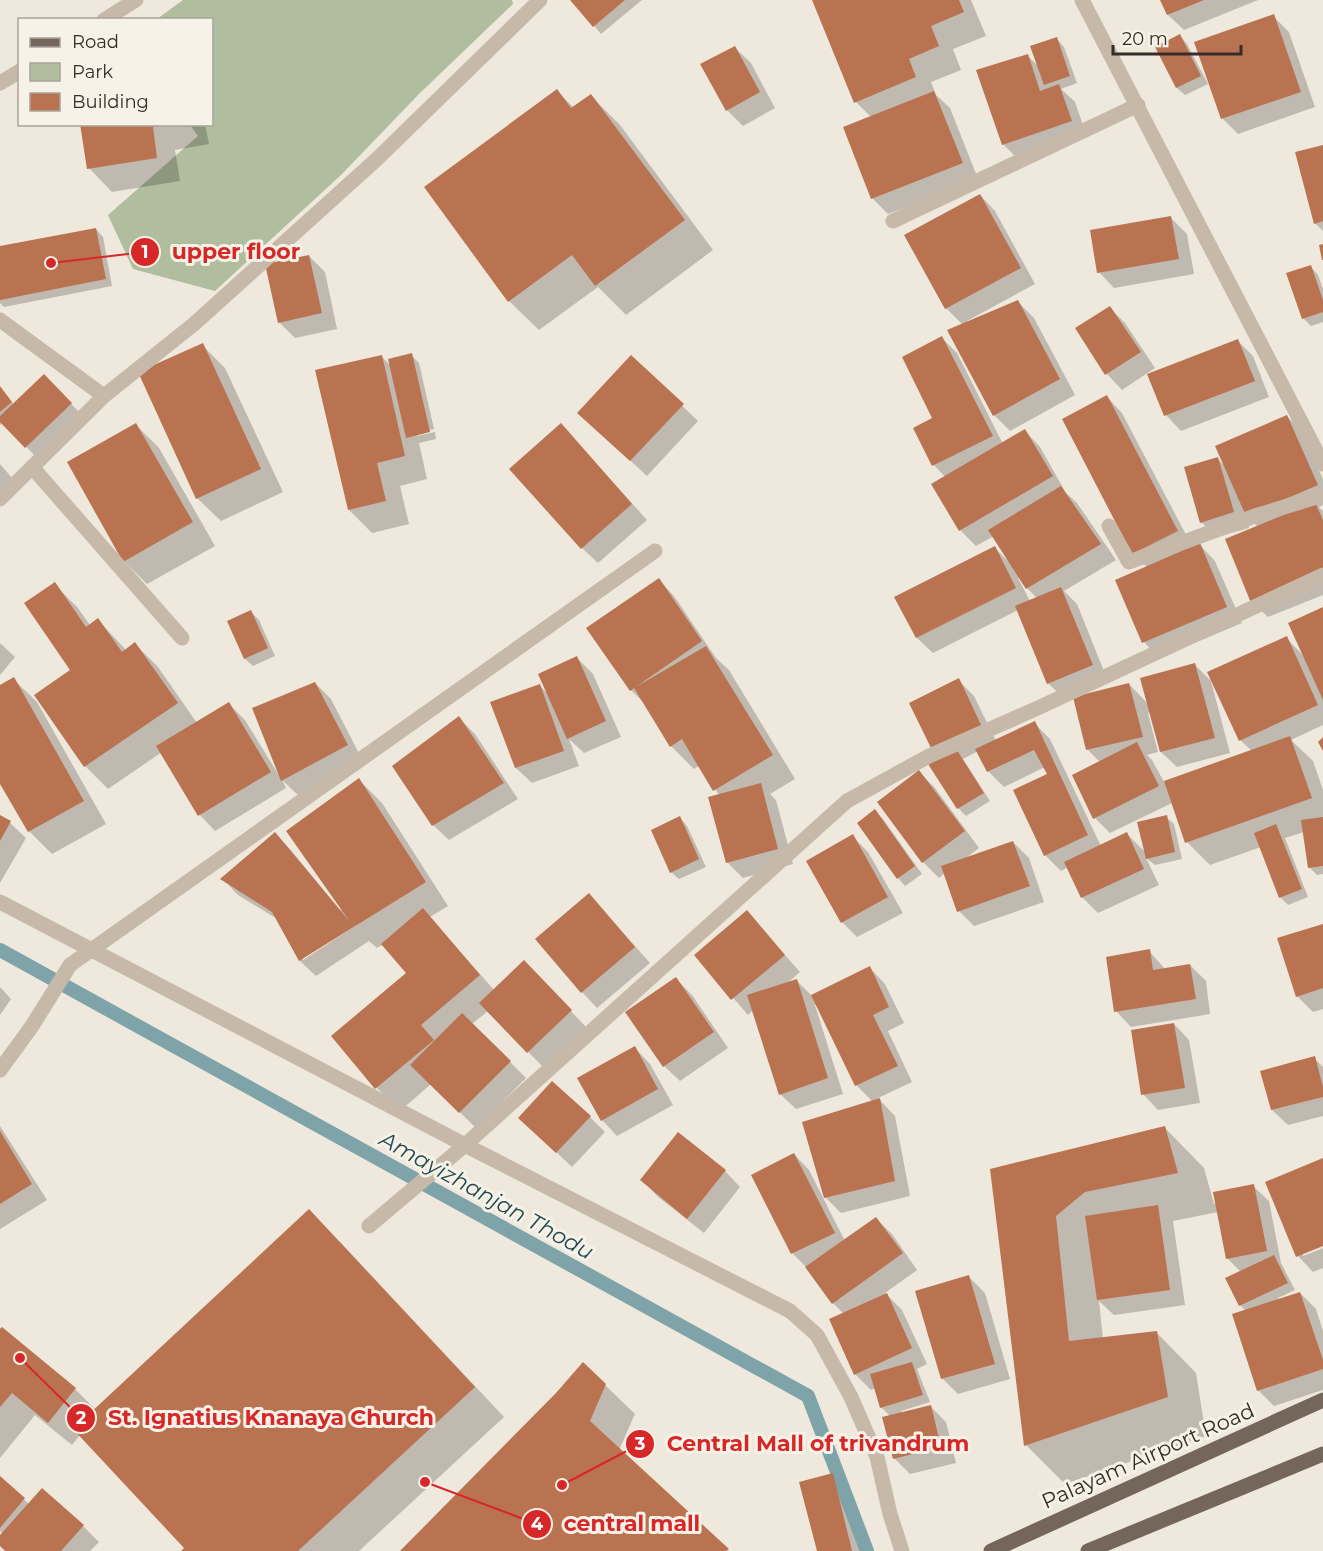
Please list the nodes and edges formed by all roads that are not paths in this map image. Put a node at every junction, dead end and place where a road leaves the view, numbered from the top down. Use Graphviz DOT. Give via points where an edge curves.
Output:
graph roads {
  1 [pos="136,0"];
  2 [pos="540,0"];
  3 [pos="1082,0"];
  4 [pos="107,18"];
  5 [pos="18,72"];
  6 [pos="0,83"];
  7 [pos="1138,105"];
  8 [pos="893,221"];
  9 [pos="0,320"];
  10 [pos="104,396"];
  11 [pos="1323,464"];
  12 [pos="32,467"];
  13 [pos="1323,495"];
  14 [pos="0,499"];
  15 [pos="1109,526"];
  16 [pos="655,551"];
  17 [pos="1323,575"];
  18 [pos="182,638"];
  19 [pos="0,902"];
  20 [pos="90,950"];
  21 [pos="0,1070"];
  22 [pos="465,1145"];
  23 [pos="369,1226"];
  24 [pos="1323,1400"];
  25 [pos="1323,1454"];
  26 [pos="902,1551"];
  27 [pos="991,1551"];
  28 [pos="1088,1551"];
  1 -- 4 [label="street"];
  2 -- 10 [label="street" via="377,159 194,324"];
  3 -- 7 [label="street"];
  5 -- 6 [label="street"];
  7 -- 8 [label="street"];
  7 -- 11 [label="street"];
  9 -- 10 [label="street"];
  10 -- 12 [label="street"];
  12 -- 14 [label="street"];
  12 -- 18 [label="street"];
  13 -- 15 [label="street" via="1129,562"];
  16 -- 20 [label="street"];
  17 -- 22 [label="street" via="929,756 847,801"];
  19 -- 20 [label="street"];
  20 -- 21 [label="street" via="70,965"];
  20 -- 22 [label="street"];
  22 -- 23 [label="street"];
  22 -- 26 [label="street" via="790,1311 817,1335 851,1396 877,1456"];
  24 -- 27 [label="main road, Palayam Airport Road"];
  25 -- 28 [label="main road"];
}
